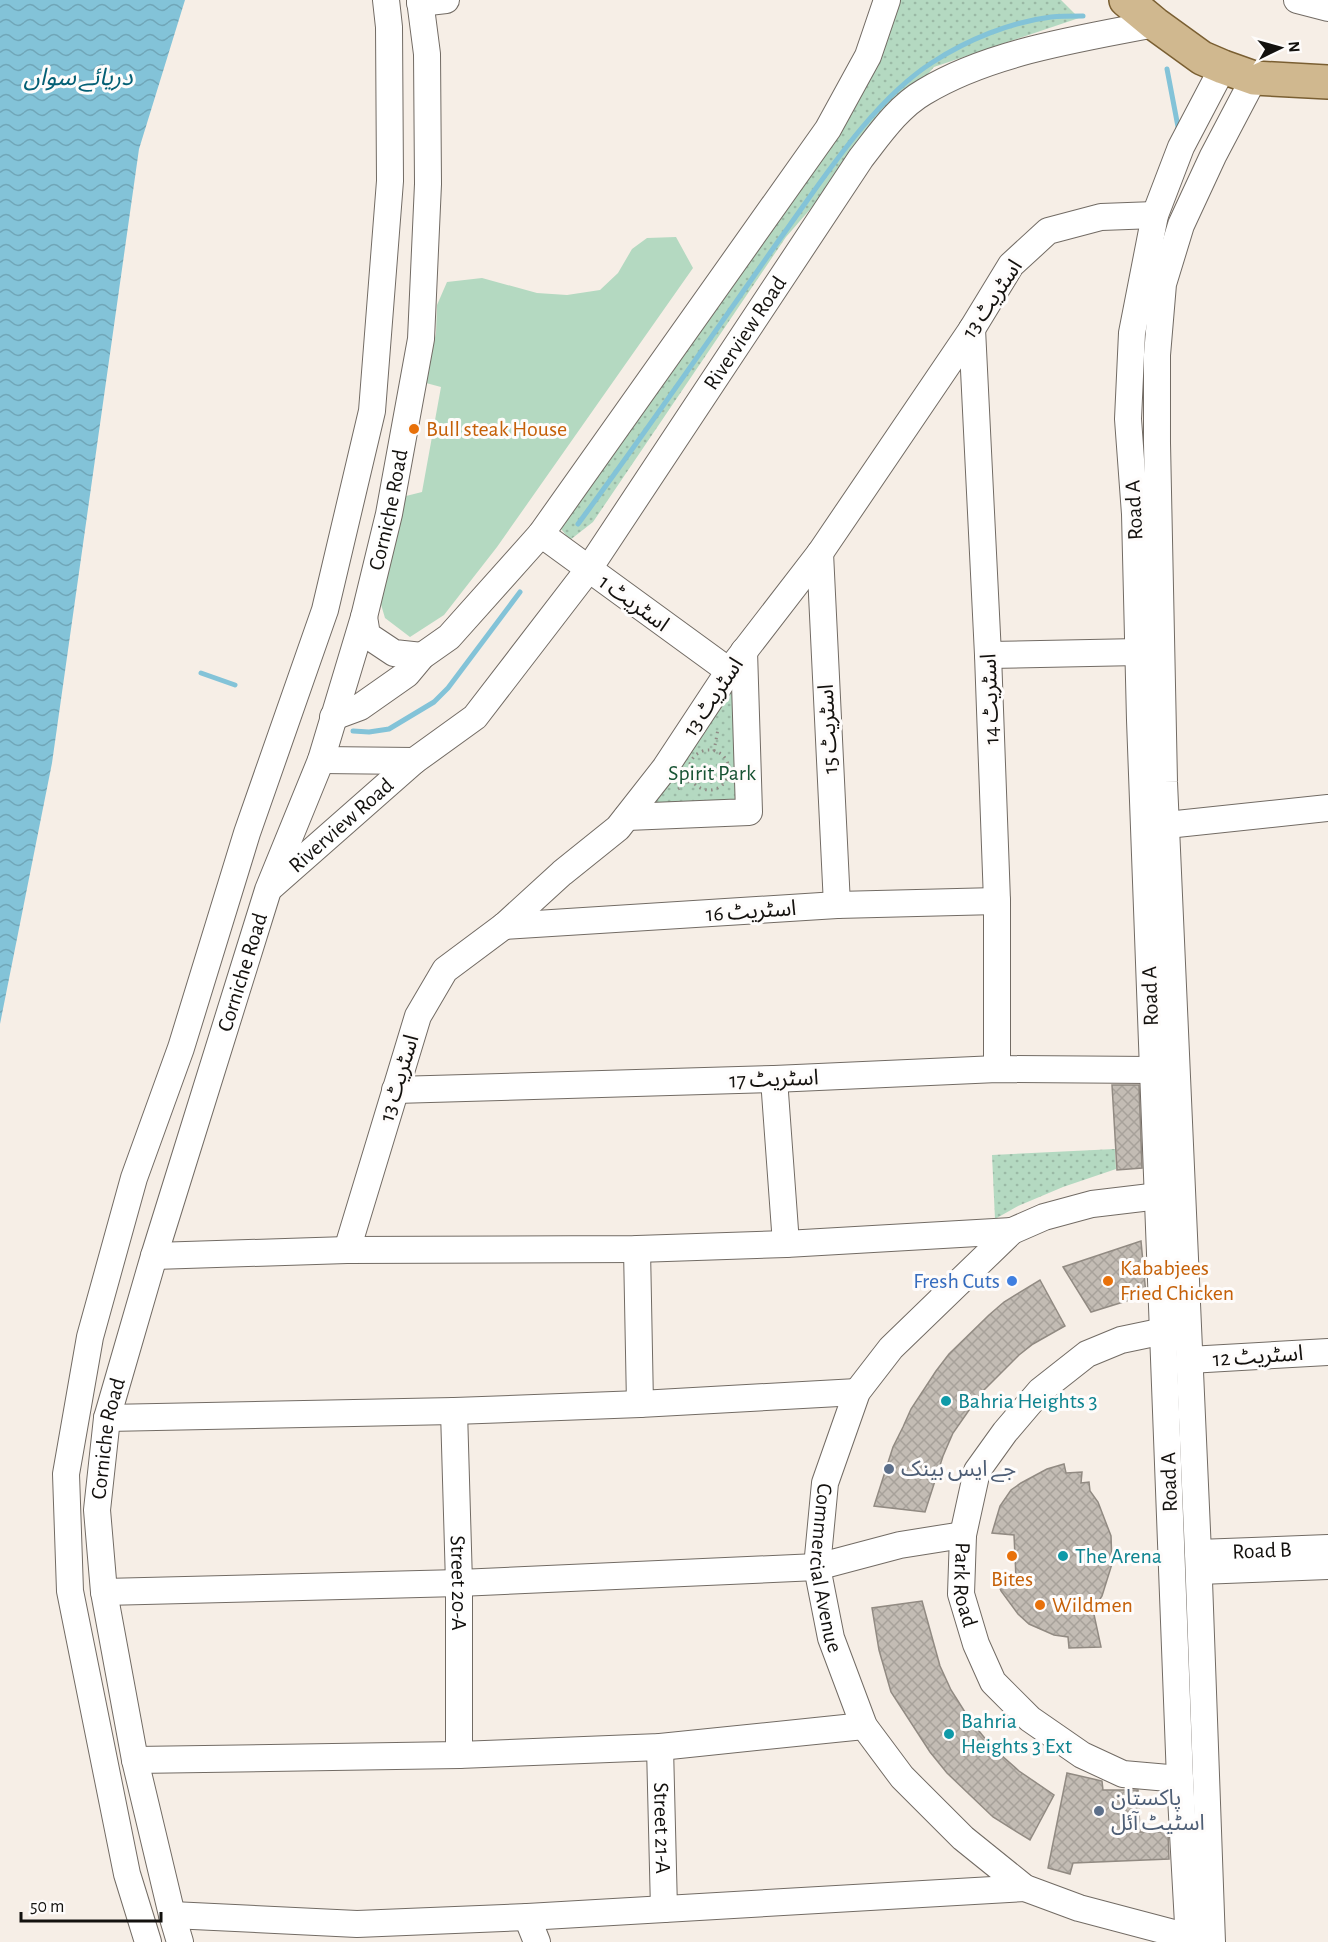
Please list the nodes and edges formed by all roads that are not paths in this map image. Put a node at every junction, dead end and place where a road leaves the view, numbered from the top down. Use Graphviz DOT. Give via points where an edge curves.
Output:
graph roads {
  1 [pos="386,0"];
  2 [pos="446,0"];
  3 [pos="887,0"];
  4 [pos="1126,0"];
  5 [pos="1297,0"];
  6 [pos="420,2"];
  7 [pos="1328,8"];
  8 [pos="1155,24"];
  9 [pos="1223,67"];
  10 [pos="1254,78"];
  11 [pos="1328,82"];
  12 [pos="1155,215"];
  13 [pos="387,229"];
  14 [pos="426,230"];
  15 [pos="972,329"];
  16 [pos="541,534"];
  17 [pos="820,553"];
  18 [pos="588,570"];
  19 [pos="364,617"];
  20 [pos="1139,652"];
  21 [pos="988,655"];
  22 [pos="422,656"];
  23 [pos="736,661"];
  24 [pos="333,717"];
  25 [pos="321,760"];
  26 [pos="414,761"];
  27 [pos="1328,808"];
  28 [pos="627,817"];
  29 [pos="1167,825"];
  30 [pos="268,890"];
  31 [pos="997,901"];
  32 [pos="837,905"];
  33 [pos="504,926"];
  34 [pos="996,1069"];
  35 [pos="1153,1070"];
  36 [pos="774,1079"];
  37 [pos="395,1090"];
  38 [pos="133,1183"];
  39 [pos="176,1185"];
  40 [pos="1171,1193"];
  41 [pos="1012,1231"];
  42 [pos="786,1244"];
  43 [pos="637,1248"];
  44 [pos="347,1250"];
  45 [pos="154,1256"];
  46 [pos="1164,1331"];
  47 [pos="1328,1352"];
  48 [pos="1189,1360"];
  49 [pos="857,1392"];
  50 [pos="640,1404"];
  51 [pos="454,1411"];
  52 [pos="107,1418"];
  53 [pos="963,1535"];
  54 [pos="1328,1548"];
  55 [pos="1198,1562"];
  56 [pos="1328,1566"];
  57 [pos="817,1567"];
  58 [pos="459,1583"];
  59 [pos="104,1592"];
  60 [pos="864,1726"];
  61 [pos="660,1747"];
  62 [pos="459,1755"];
  63 [pos="135,1760"];
  64 [pos="1180,1779"];
  65 [pos="1025,1888"];
  66 [pos="664,1909"];
  67 [pos="172,1915"];
  68 [pos="527,1917"];
  69 [pos="360,1933"];
  70 [pos="1199,1941"];
  71 [pos="148,1942"];
  72 [pos="180,1942"];
  73 [pos="537,1942"];
  1 -- 13 [label="street" via="390,181"];
  2 -- 6 [label="street"];
  3 -- 16 [label="street" via="868,56 828,129"];
  4 -- 8 [label="main road"];
  5 -- 7 [label="street"];
  6 -- 14 [label="street, Corniche Road" via="427,54"];
  8 -- 9 [label="main road" via="1202,58"];
  8 -- 18 [label="street, Riverview Road" via="1023,52 967,71 922,93 891,120 861,158"];
  9 -- 10 [label="main road"];
  9 -- 12 [label="street, Road A" via="1181,147"];
  10 -- 11 [label="main road"];
  10 -- 29 [label="street, Road A" via="1181,225 1162,284 1157,443"];
  12 -- 15 [label="street, اسٹریٹ 13" via="1101,217 1047,231 1011,265"];
  12 -- 20 [label="street, Road A" via="1132,333 1128,419"];
  13 -- 14 [label="street"];
  13 -- 38 [label="street" via="372,411 325,610 247,833 181,1048"];
  14 -- 19 [label="street, Corniche Road" via="421,339 389,514"];
  15 -- 17 [label="street, اسٹریٹ 13"];
  15 -- 21 [label="street, اسٹریٹ 14"];
  16 -- 18 [label="street, اسٹریٹ 1"];
  16 -- 22 [label="street" via="449,637"];
  17 -- 23 [label="street, اسٹریٹ 13"];
  17 -- 32 [label="street, اسٹریٹ 15"];
  18 -- 23 [label="street, اسٹریٹ 1"];
  18 -- 26 [label="street, Riverview Road" via="475,717"];
  19 -- 22 [label="street" via="367,635 394,653"];
  19 -- 24 [label="street, Corniche Road"];
  20 -- 21 [label="street"];
  20 -- 35 [label="street, Road A"];
  21 -- 31 [label="street, اسٹریٹ 14"];
  22 -- 24 [label="street" via="407,674 360,707"];
  23 -- 28 [label="street, اسٹریٹ 13" via="665,768"];
  23 -- 28 [label="street" via="749,812"];
  24 -- 25 [label="street, Corniche Road"];
  25 -- 26 [label="street, Riverview Road"];
  25 -- 30 [label="street, Corniche Road"];
  26 -- 30 [label="street, Riverview Road"];
  27 -- 29 [label="street"];
  28 -- 33 [label="street, اسٹریٹ 13"];
  29 -- 40 [label="street, Road A"];
  30 -- 39 [label="street, Corniche Road"];
  31 -- 32 [label="street, اسٹریٹ 16"];
  31 -- 34 [label="street, اسٹریٹ 14"];
  32 -- 33 [label="street, اسٹریٹ 16"];
  33 -- 37 [label="street, اسٹریٹ 13" via="445,970 418,1016"];
  34 -- 35 [label="street, اسٹریٹ 17"];
  34 -- 36 [label="street, اسٹریٹ 17"];
  35 -- 40 [label="street, Road A"];
  36 -- 37 [label="street, اسٹریٹ 17"];
  36 -- 42 [label="street"];
  37 -- 44 [label="street, اسٹریٹ 13"];
  38 -- 39 [label="street"];
  38 -- 71 [label="street" via="90,1337 66,1474 70,1591 127,1874"];
  39 -- 45 [label="street, Corniche Road"];
  40 -- 41 [label="street, Commercial Avenue" via="1092,1204 1044,1217"];
  40 -- 46 [label="street, Road A"];
  40 -- 48 [label="street, Road A"];
  41 -- 42 [label="street"];
  41 -- 49 [label="street, Commercial Avenue" via="891,1348"];
  42 -- 43 [label="street"];
  43 -- 44 [label="street"];
  43 -- 50 [label="street"];
  44 -- 45 [label="street"];
  45 -- 52 [label="street, Corniche Road"];
  46 -- 53 [label="street, Park Road" via="1121,1340 1087,1354 1040,1391 977,1471"];
  46 -- 64 [label="street, Road A"];
  47 -- 48 [label="street, اسٹریٹ 12"];
  48 -- 55 [label="street, Road A"];
  49 -- 50 [label="street"];
  49 -- 57 [label="street, Commercial Avenue" via="825,1483"];
  50 -- 51 [label="street"];
  51 -- 52 [label="street"];
  51 -- 58 [label="street, Street 20-A"];
  52 -- 59 [label="street, Corniche Road" via="97,1510"];
  53 -- 57 [label="street" via="900,1545"];
  53 -- 64 [label="street, Park Road" via="961,1594 993,1682 1030,1719 1082,1755 1123,1774"];
  54 -- 55 [label="street, Road B"];
  55 -- 56 [label="street, Road B"];
  55 -- 70 [label="street, Road A"];
  57 -- 58 [label="street"];
  57 -- 60 [label="street, Commercial Avenue" via="831,1638"];
  58 -- 59 [label="street"];
  58 -- 62 [label="street, Street 20-A"];
  59 -- 63 [label="street, Corniche Road"];
  60 -- 61 [label="street"];
  60 -- 65 [label="street, Commercial Avenue" via="902,1777 955,1831"];
  61 -- 62 [label="street"];
  61 -- 66 [label="street, Street 21-A"];
  62 -- 63 [label="street"];
  63 -- 67 [label="street, Corniche Road"];
  64 -- 70 [label="street, Road A"];
  65 -- 66 [label="street"];
  65 -- 70 [label="street, Commercial Avenue" via="1080,1908"];
  66 -- 68 [label="street"];
  67 -- 69 [label="street"];
  67 -- 72 [label="street, Corniche Road"];
  68 -- 69 [label="street"];
  68 -- 73 [label="street"];
}
